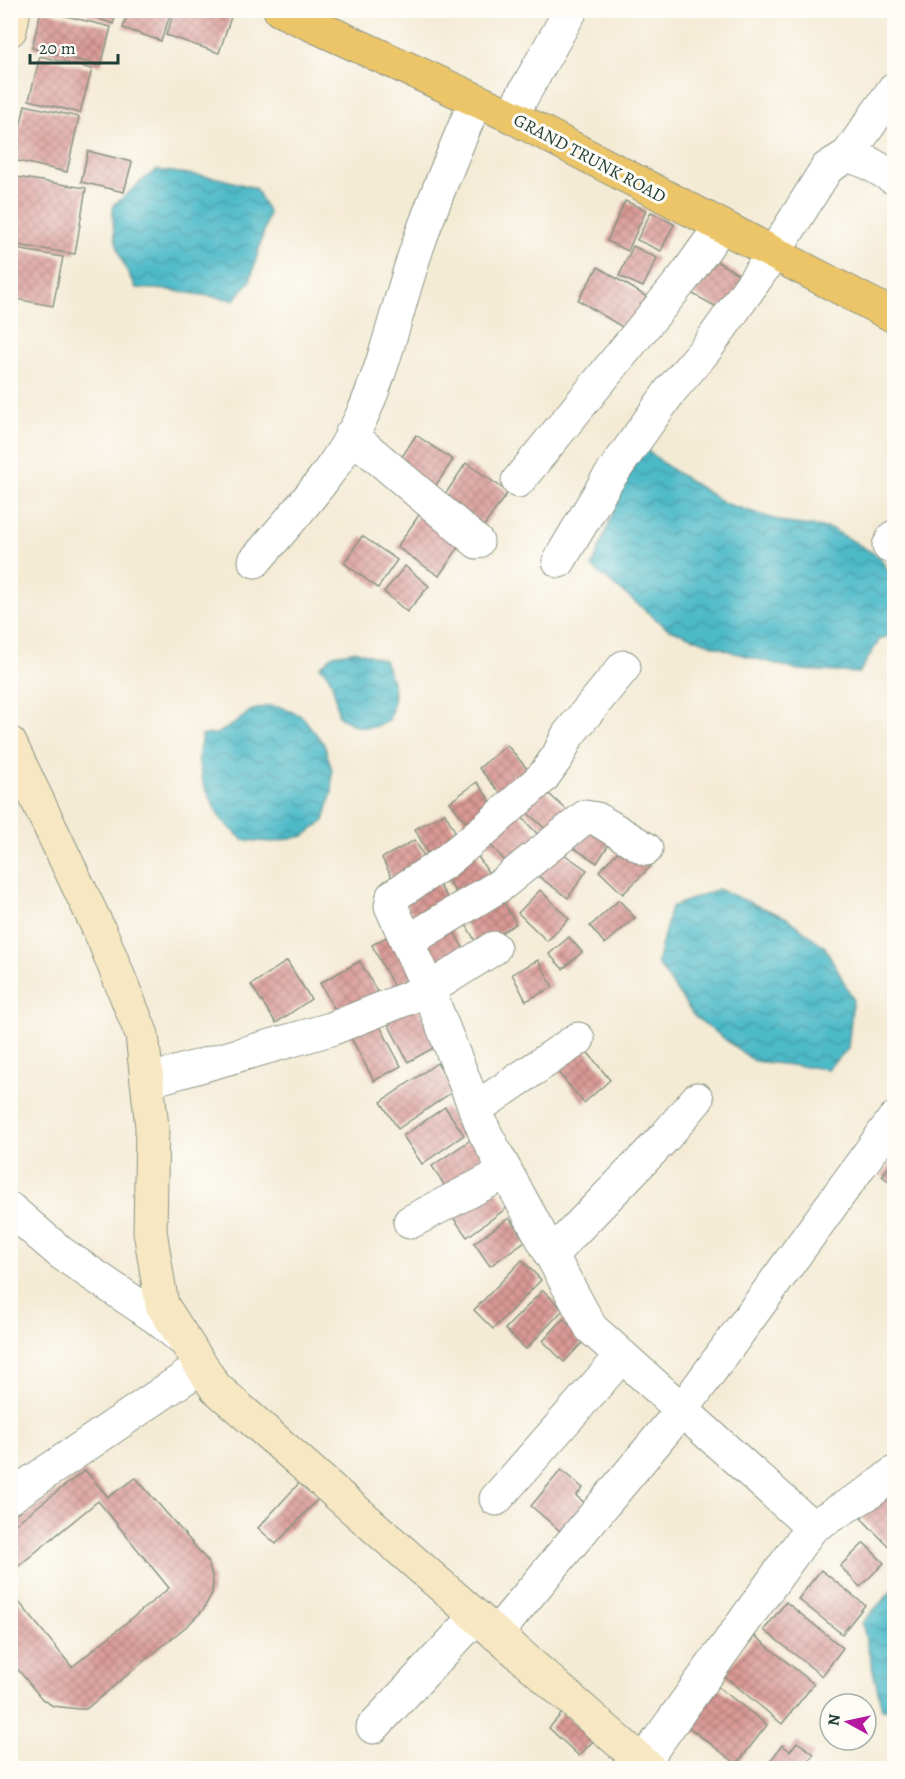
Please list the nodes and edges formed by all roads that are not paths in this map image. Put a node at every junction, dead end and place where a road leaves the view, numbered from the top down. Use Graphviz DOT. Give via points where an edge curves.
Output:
graph roads {
  1 [pos="14,10"];
  2 [pos="280,10"];
  3 [pos="571,10"];
  4 [pos="10,30"];
  5 [pos="894,89"];
  6 [pos="476,100"];
  7 [pos="511,116"];
  8 [pos="848,155"];
  9 [pos="894,178"];
  10 [pos="721,226"];
  11 [pos="774,253"];
  12 [pos="894,316"];
  13 [pos="351,435"];
  14 [pos="518,482"];
  15 [pos="477,542"];
  16 [pos="255,561"];
  17 [pos="559,561"];
  18 [pos="624,667"];
  19 [pos="10,743"];
  20 [pos="646,849"];
  21 [pos="407,942"];
  22 [pos="494,948"];
  23 [pos="428,990"];
  24 [pos="578,1039"];
  25 [pos="147,1081"];
  26 [pos="698,1100"];
  27 [pos="475,1108"];
  28 [pos="894,1119"];
  29 [pos="506,1172"];
  30 [pos="10,1209"];
  31 [pos="410,1222"];
  32 [pos="551,1255"];
  33 [pos="194,1354"];
  34 [pos="622,1356"];
  35 [pos="682,1410"];
  36 [pos="894,1473"];
  37 [pos="10,1497"];
  38 [pos="496,1499"];
  39 [pos="812,1527"];
  40 [pos="486,1625"];
  41 [pos="373,1727"];
  42 [pos="646,1765"];
  1 -- 4 [label="main road"];
  2 -- 6 [label="main road, GRAND TRUNK ROAD"];
  3 -- 7 [label="street"];
  5 -- 8 [label="street"];
  6 -- 7 [label="main road, GRAND TRUNK ROAD"];
  6 -- 13 [label="street" via="417,248 377,375"];
  7 -- 10 [label="main road, GRAND TRUNK ROAD"];
  8 -- 9 [label="street"];
  8 -- 11 [label="street" via="827,168"];
  10 -- 11 [label="main road, GRAND TRUNK ROAD"];
  10 -- 14 [label="street" via="686,275"];
  11 -- 12 [label="main road, GRAND TRUNK ROAD"];
  11 -- 17 [label="street" via="613,473"];
  13 -- 15 [label="street"];
  13 -- 16 [label="street" via="332,468"];
  18 -- 21 [label="street" via="568,735 543,777 445,862 393,896 391,906"];
  19 -- 25 [label="main road" via="108,949 142,1035"];
  20 -- 21 [label="street" via="597,819 585,817 502,884"];
  21 -- 23 [label="street"];
  22 -- 23 [label="street"];
  23 -- 25 [label="street" via="331,1029"];
  23 -- 27 [label="street"];
  24 -- 27 [label="street"];
  25 -- 33 [label="main road" via="152,1126 150,1231 162,1305"];
  26 -- 32 [label="street"];
  27 -- 29 [label="street"];
  28 -- 35 [label="street"];
  29 -- 31 [label="street"];
  29 -- 32 [label="street"];
  30 -- 33 [label="street" via="62,1253 157,1318"];
  32 -- 34 [label="street" via="591,1328"];
  33 -- 37 [label="street"];
  33 -- 40 [label="main road" via="215,1387"];
  34 -- 35 [label="street"];
  34 -- 38 [label="street"];
  35 -- 39 [label="street"];
  35 -- 40 [label="street"];
  36 -- 39 [label="street"];
  39 -- 42 [label="street"];
  40 -- 41 [label="street"];
  40 -- 42 [label="main road"];
}
